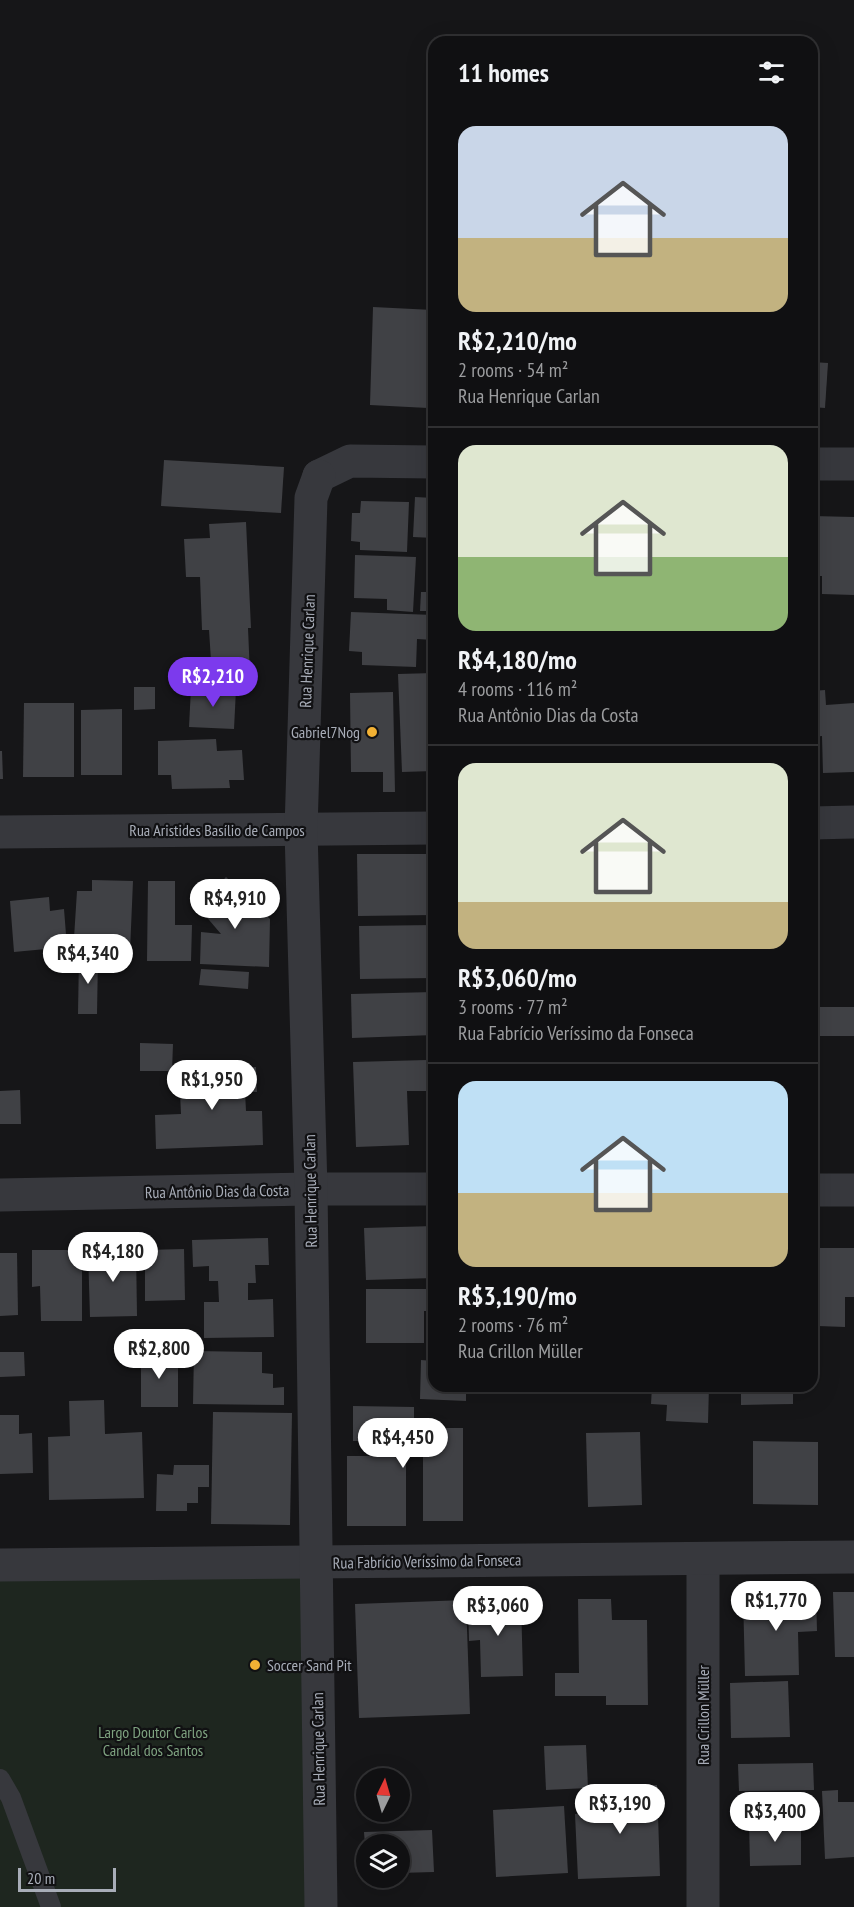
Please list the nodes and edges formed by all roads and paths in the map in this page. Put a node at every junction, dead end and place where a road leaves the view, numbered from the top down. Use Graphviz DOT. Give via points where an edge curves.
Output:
graph roads {
  1 [pos="428,462"];
  2 [pos="818,464"];
  3 [pos="854,464"];
  4 [pos="854,822"];
  5 [pos="818,823"];
  6 [pos="428,828"];
  7 [pos="302,830"];
  8 [pos="0,832"];
  9 [pos="311,1189"];
  10 [pos="428,1189"];
  11 [pos="818,1190"];
  12 [pos="854,1190"];
  13 [pos="0,1195"];
  14 [pos="854,1557"];
  15 [pos="703,1558"];
  16 [pos="315,1562"];
  17 [pos="0,1565"];
  18 [pos="0,1779"];
  19 [pos="51,1907"];
  20 [pos="321,1907"];
  21 [pos="703,1907"];
  1 -- 7 [label="street, Rua Henrique Carlan" via="350,462 320,476 311,498"];
  2 -- 3 [label="street"];
  4 -- 5 [label="street"];
  6 -- 7 [label="street, Rua Aristides Basílio de Campos"];
  7 -- 8 [label="street, Rua Aristides Basílio de Campos"];
  7 -- 9 [label="street, Rua Henrique Carlan"];
  9 -- 10 [label="street, Rua Antônio Dias da Costa"];
  9 -- 13 [label="street, Rua Antônio Dias da Costa"];
  9 -- 16 [label="street, Rua Henrique Carlan"];
  11 -- 12 [label="street"];
  14 -- 15 [label="street, Rua Fabrício Veríssimo da Fonseca"];
  15 -- 16 [label="street, Rua Fabrício Veríssimo da Fonseca"];
  15 -- 21 [label="street, Rua Crillon Müller"];
  16 -- 17 [label="street, Rua Fabrício Veríssimo da Fonseca"];
  16 -- 20 [label="street, Rua Henrique Carlan"];
  18 -- 19 [label="lane" via="11,1798"];
}
